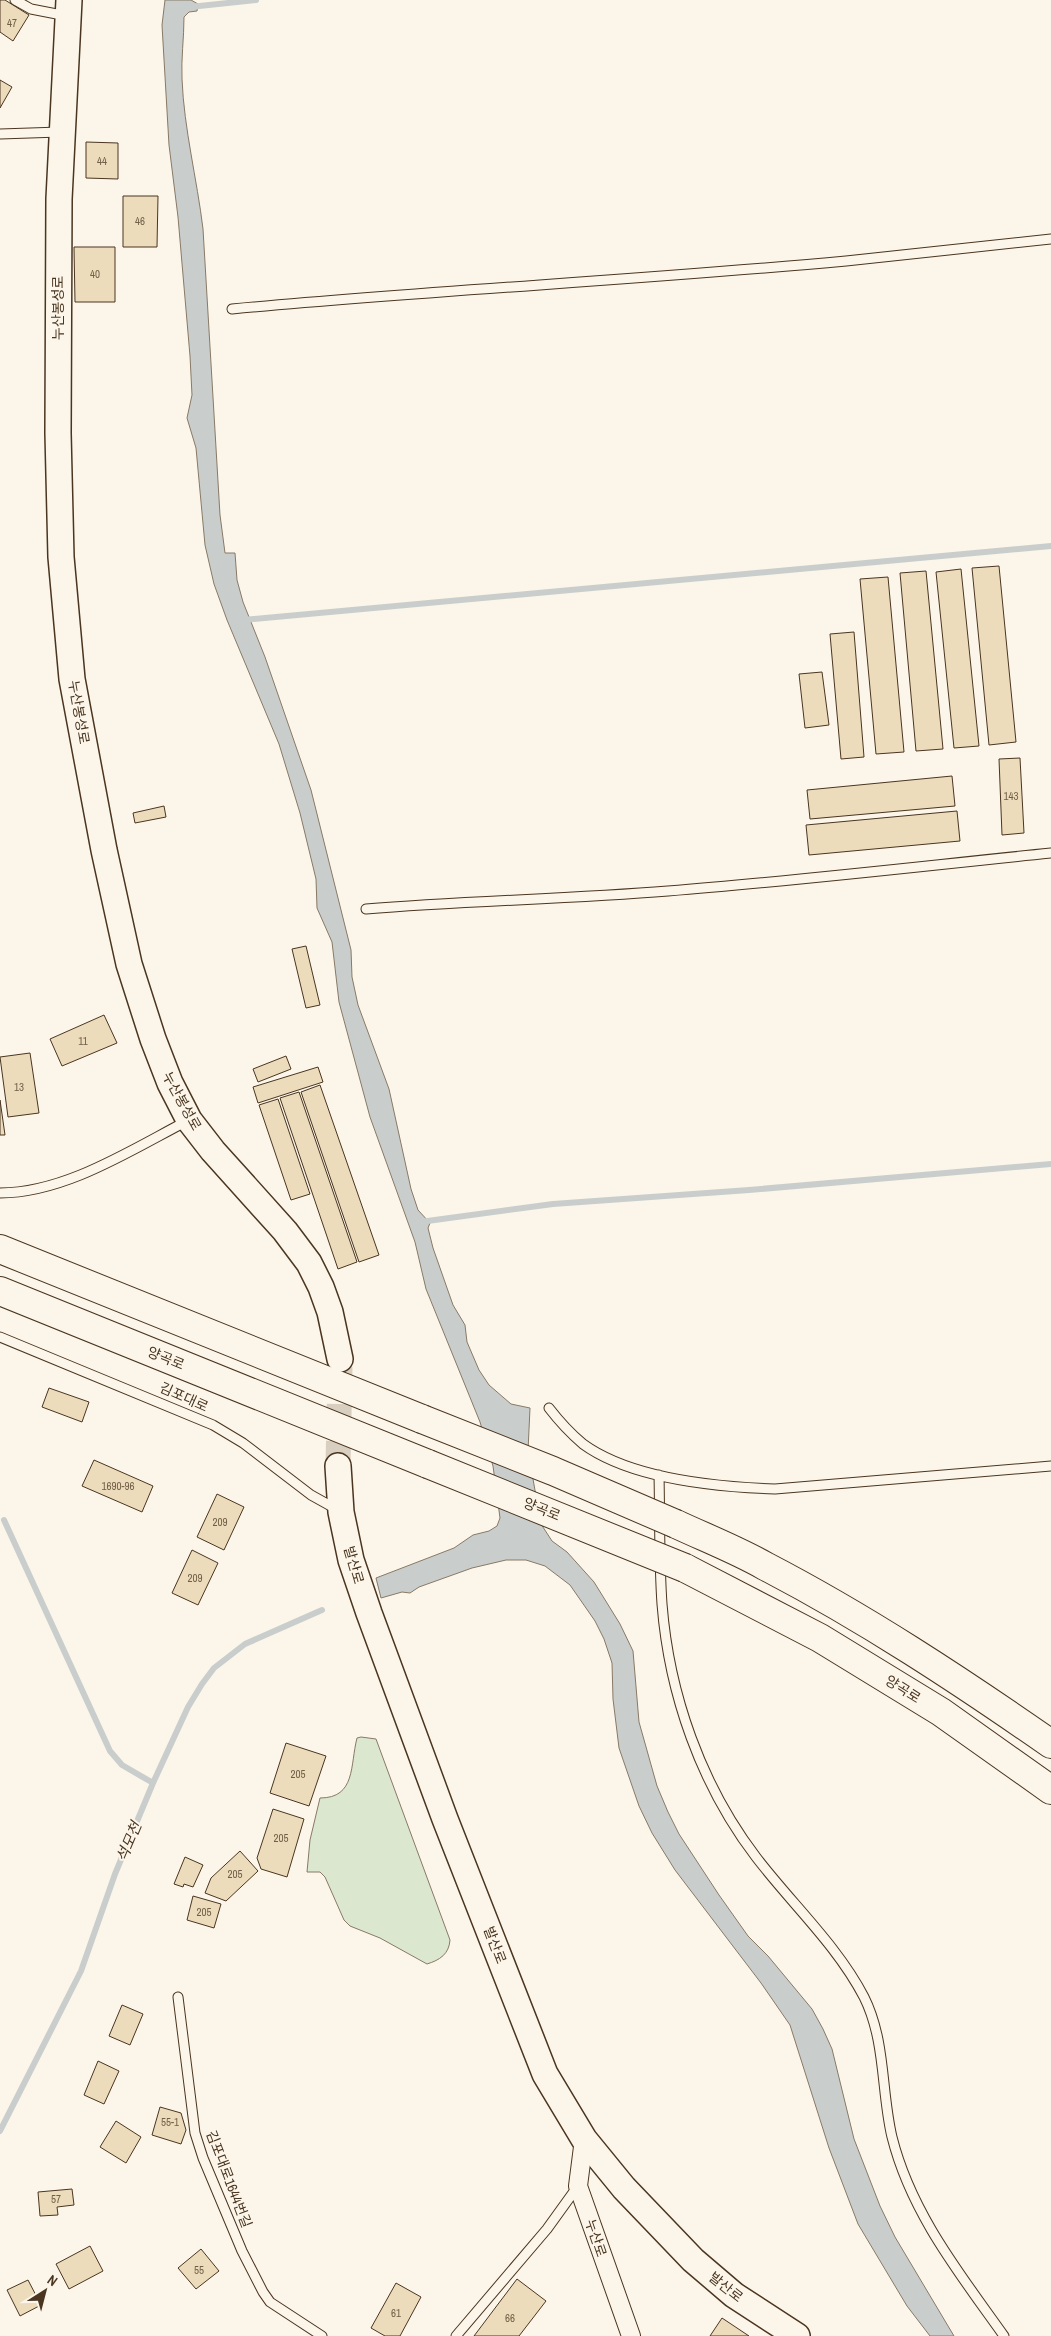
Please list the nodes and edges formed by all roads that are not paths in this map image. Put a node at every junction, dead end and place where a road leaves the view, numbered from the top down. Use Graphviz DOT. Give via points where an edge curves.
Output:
graph roads {
  1 [pos="15,0"];
  2 [pos="68,8"];
  3 [pos="61,132"];
  4 [pos="0,134"];
  5 [pos="1051,239"];
  6 [pos="232,309"];
  7 [pos="1051,853"];
  8 [pos="366,909"];
  9 [pos="190,1120"];
  10 [pos="0,1193"];
  11 [pos="0,1249"];
  12 [pos="0,1291"];
  13 [pos="0,1337"];
  14 [pos="340,1359"];
  15 [pos="548,1408"];
  16 [pos="338,1466"];
  17 [pos="1051,1466"];
  18 [pos="659,1475"];
  19 [pos="340,1512"];
  20 [pos="1051,1744"];
  21 [pos="1051,1790"];
  22 [pos="178,1996"];
  23 [pos="584,2139"];
  24 [pos="578,2186"];
  25 [pos="322,2336"];
  26 [pos="456,2336"];
  27 [pos="631,2336"];
  28 [pos="797,2336"];
  29 [pos="1004,2336"];
  1 -- 2 [label="lane" via="31,9"];
  2 -- 3 [label="street, 누산봉성로"];
  3 -- 4 [label="lane"];
  3 -- 9 [label="street, 누산봉성로" via="58,433 61,556 72,679 127,955 153,1040 170,1083"];
  5 -- 6 [label="lane" via="835,262"];
  7 -- 8 [label="lane" via="661,892"];
  9 -- 10 [label="lane" via="50,1186"];
  9 -- 14 [label="street, 누산봉성로" via="309,1263 330,1312"];
  11 -- 20 [label="highway, bridge" via="553,1471 764,1565 856,1616"];
  12 -- 21 [label="highway, 양곡로, bridge" via="684,1568 820,1638 941,1712"];
  13 -- 19 [label="lane, 김포대로" via="213,1425 244,1443 311,1495"];
  15 -- 18 [label="lane" via="584,1445 605,1457"];
  16 -- 19 [label="street, 발산로"];
  17 -- 18 [label="lane" via="775,1489 730,1488"];
  18 -- 29 [label="lane" via="662,1604 667,1641 676,1686 703,1768 716,1798 756,1857 849,1972 864,1998 880,2045 892,2137 910,2189 923,2218"];
  19 -- 23 [label="street, 발산로" via="351,1560 369,1613 448,1828 545,2074"];
  22 -- 25 [label="lane, 김포대로1644번길" via="195,2133 235,2234 270,2302"];
  23 -- 24 [label="street, 누산로"];
  23 -- 28 [label="street, 발산로" via="624,2188 693,2260 734,2295"];
  24 -- 26 [label="lane"];
  24 -- 27 [label="street, 누산로"];
}
